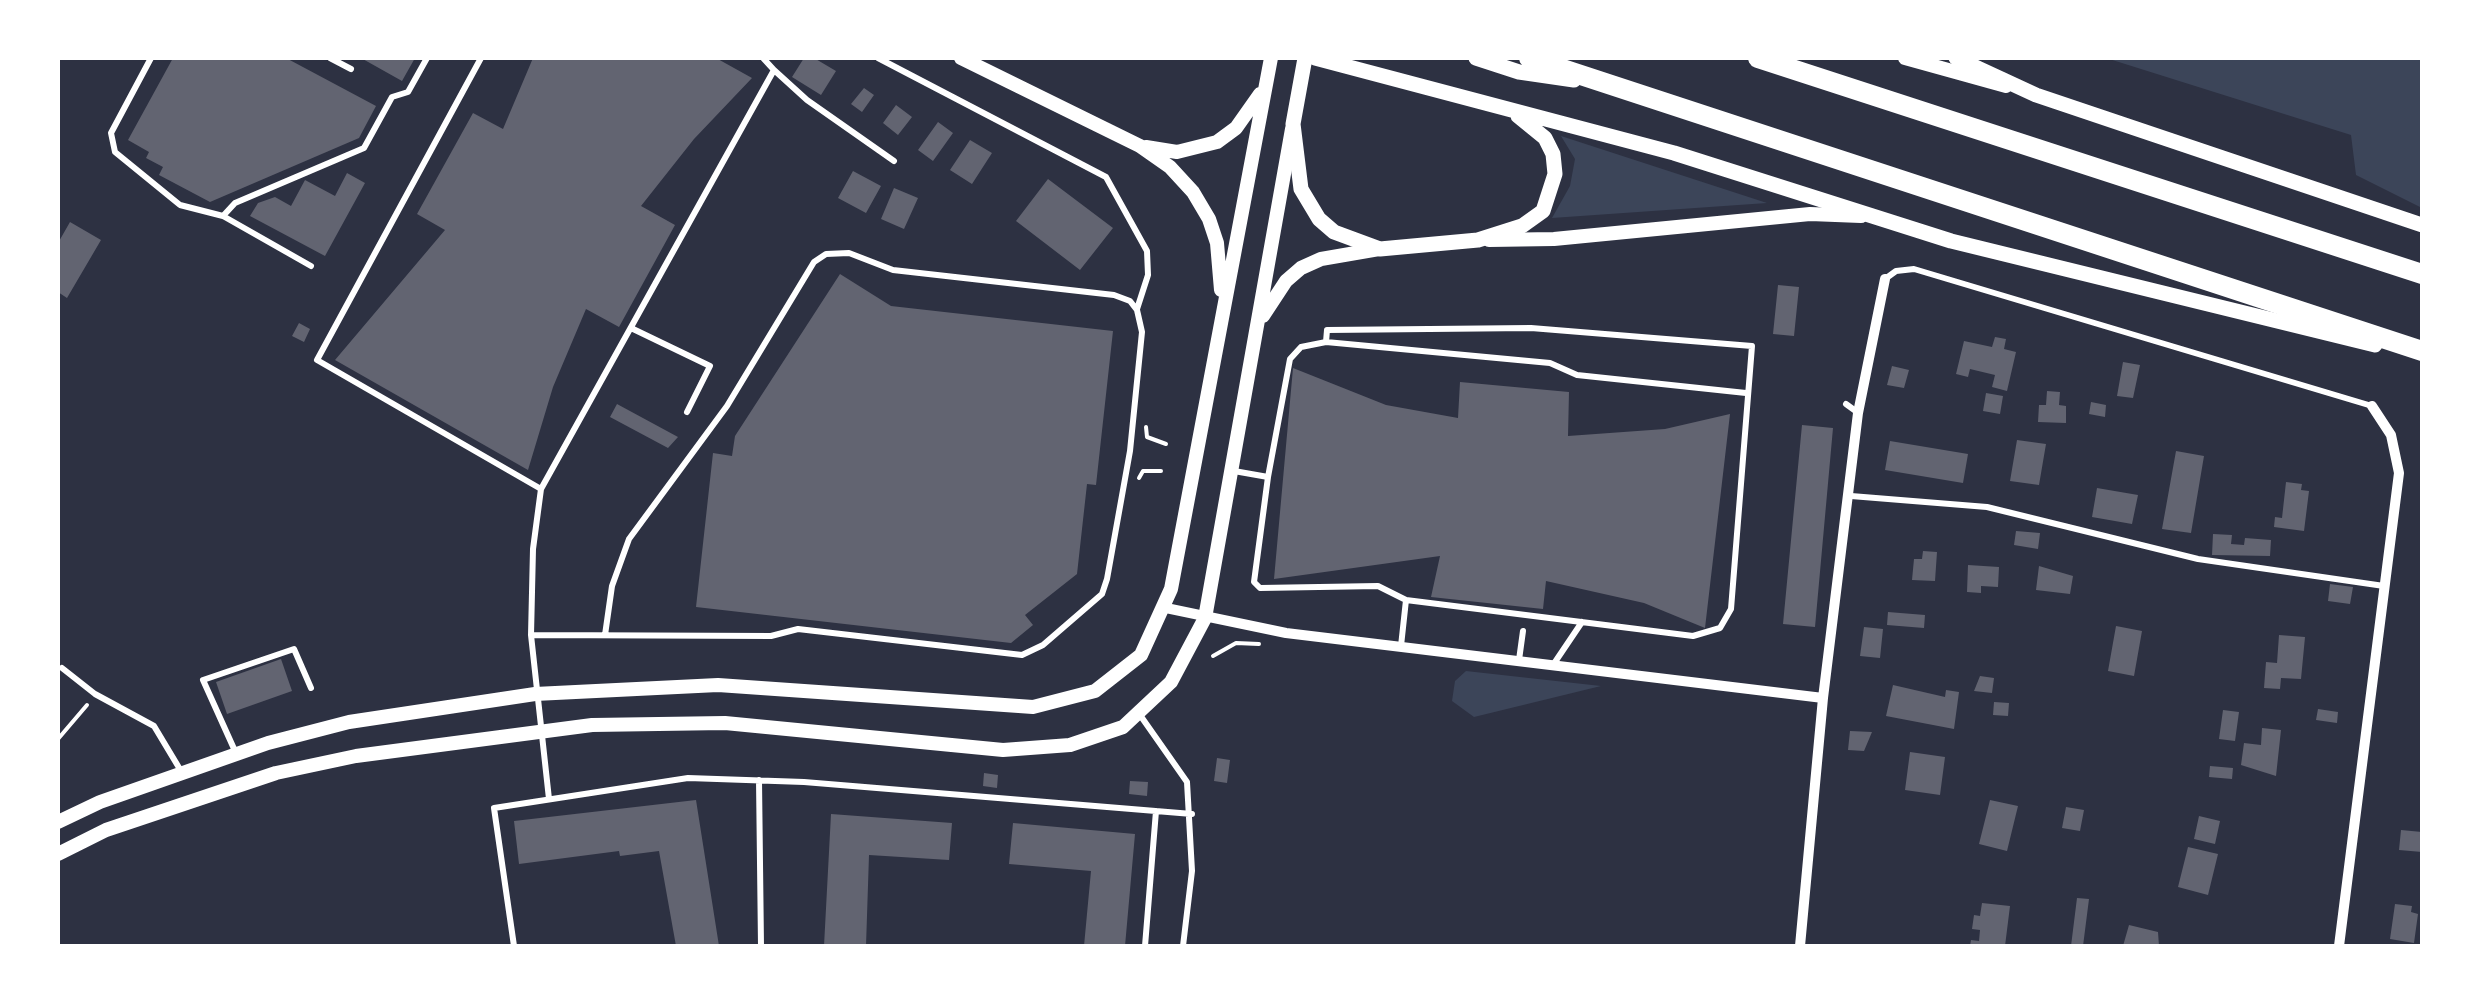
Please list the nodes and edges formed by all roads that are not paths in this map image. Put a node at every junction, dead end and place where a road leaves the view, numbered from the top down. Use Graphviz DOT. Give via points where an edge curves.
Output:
graph roads {
  1 [pos="151,58"];
  2 [pos="330,58"];
  3 [pos="428,58"];
  4 [pos="481,58"];
  5 [pos="762,58"];
  6 [pos="878,58"];
  7 [pos="961,58"];
  8 [pos="1271,58"];
  9 [pos="1305,58"];
  10 [pos="1315,58"];
  11 [pos="1476,58"];
  12 [pos="1529,58"];
  13 [pos="1758,58"];
  14 [pos="1905,58"];
  15 [pos="1956,58"];
  16 [pos="351,69"];
  17 [pos="774,70"];
  18 [pos="1267,80"];
  19 [pos="1618,88"];
  20 [pos="2036,94"];
  21 [pos="1496,106"];
  22 [pos="1293,124"];
  23 [pos="1140,146"];
  24 [pos="894,161"];
  25 [pos="222,216"];
  26 [pos="1864,216"];
  27 [pos="2422,225"];
  28 [pos="1478,240"];
  29 [pos="1380,249"];
  30 [pos="312,266"];
  31 [pos="2422,274"];
  32 [pos="1885,279"];
  33 [pos="1136,310"];
  34 [pos="1222,310"];
  35 [pos="631,328"];
  36 [pos="1326,342"];
  37 [pos="1250,350"];
  38 [pos="2422,354"];
  39 [pos="1746,393"];
  40 [pos="1846,404"];
  41 [pos="2372,406"];
  42 [pos="687,412"];
  43 [pos="1858,413"];
  44 [pos="1232,471"];
  45 [pos="1268,478"];
  46 [pos="541,489"];
  47 [pos="1851,496"];
  48 [pos="2384,586"];
  49 [pos="1406,600"];
  50 [pos="1166,608"];
  51 [pos="1205,618"];
  52 [pos="1582,622"];
  53 [pos="1523,631"];
  54 [pos="531,635"];
  55 [pos="606,635"];
  56 [pos="1401,646"];
  57 [pos="1518,660"];
  58 [pos="1553,665"];
  59 [pos="62,668"];
  60 [pos="312,688"];
  61 [pos="536,694"];
  62 [pos="1823,698"];
  63 [pos="1140,715"];
  64 [pos="539,732"];
  65 [pos="236,753"];
  66 [pos="181,772"];
  67 [pos="759,780"];
  68 [pos="548,799"];
  69 [pos="1156,811"];
  70 [pos="1192,814"];
  71 [pos="58,822"];
  72 [pos="58,854"];
  73 [pos="514,946"];
  74 [pos="762,946"];
  75 [pos="1144,946"];
  76 [pos="1183,946"];
  77 [pos="1800,946"];
  78 [pos="2338,946"];
  1 -- 25 [label="lane" via="112,133 115,152 180,205"];
  2 -- 16 [label="lane"];
  3 -- 25 [label="lane" via="408,92 392,97 364,148 235,204"];
  4 -- 46 [label="lane" via="317,360"];
  5 -- 17 [label="lane"];
  6 -- 33 [label="lane" via="1106,176 1147,251 1148,274"];
  7 -- 23 [label="street"];
  8 -- 18 [label="street"];
  9 -- 22 [label="main road"];
  10 -- 21 [label="main road"];
  11 -- 19 [label="main road"];
  12 -- 19 [label="highway"];
  13 -- 31 [label="highway"];
  14 -- 20 [label="street"];
  15 -- 20 [label="main road"];
  17 -- 24 [label="lane"];
  17 -- 35 [label="lane"];
  18 -- 23 [label="street" via="1253,107 1217,142 1177,152"];
  18 -- 34 [label="street"];
  19 -- 38 [label="highway"];
  20 -- 27 [label="main road"];
  21 -- 26 [label="main road" via="1674,153"];
  21 -- 28 [label="main road" via="1545,138 1555,174 1544,211"];
  22 -- 29 [label="main road" via="1308,204 1334,232"];
  22 -- 37 [label="street"];
  23 -- 34 [label="street" via="1193,192 1209,220"];
  25 -- 30 [label="lane"];
  26 -- 28 [label="street" via="1810,214"];
  26 -- 38 [label="main road" via="2060,270"];
  28 -- 29 [label="main road"];
  29 -- 37 [label="street" via="1300,268 1267,304"];
  32 -- 41 [label="lane" via="1914,269"];
  32 -- 43 [label="street"];
  33 -- 55 [label="lane" via="1114,295 893,270 849,253 826,254 814,262 727,406 629,538 612,586"];
  33 -- 55 [label="lane" via="1142,332 1130,451 1107,579 1102,594 1043,645 1022,655 798,629 771,636"];
  34 -- 50 [label="street"];
  35 -- 42 [label="lane" via="710,366"];
  35 -- 46 [label="lane"];
  36 -- 39 [label="lane" via="1550,363 1577,375"];
  36 -- 39 [label="lane" via="1327,330 1531,328 1752,346"];
  36 -- 45 [label="lane" via="1302,347 1290,360"];
  37 -- 44 [label="street"];
  39 -- 52 [label="lane" via="1726,621 1714,633 1692,636"];
  40 -- 43 [label="lane"];
  41 -- 48 [label="street" via="2391,435 2399,473"];
  43 -- 47 [label="street"];
  44 -- 45 [label="lane"];
  44 -- 51 [label="street"];
  45 -- 49 [label="lane" via="1255,585 1378,586"];
  46 -- 54 [label="lane"];
  47 -- 48 [label="lane" via="1987,507 2198,559"];
  47 -- 62 [label="street"];
  48 -- 78 [label="street"];
  49 -- 52 [label="lane"];
  49 -- 56 [label="lane"];
  50 -- 51 [label="street"];
  50 -- 61 [label="street" via="1123,673 1095,691 1048,705 718,685"];
  51 -- 56 [label="street"];
  51 -- 63 [label="street" via="1178,671"];
  52 -- 58 [label="lane"];
  53 -- 57 [label="lane"];
  54 -- 55 [label="lane"];
  54 -- 61 [label="lane"];
  56 -- 57 [label="street"];
  57 -- 58 [label="street"];
  58 -- 62 [label="street"];
  59 -- 66 [label="lane" via="154,726"];
  60 -- 65 [label="lane" via="294,649 202,680"];
  61 -- 64 [label="lane"];
  61 -- 65 [label="street" via="349,722"];
  62 -- 77 [label="street"];
  63 -- 64 [label="street" via="1100,738 1038,750 725,723 632,722"];
  63 -- 70 [label="lane" via="1187,782"];
  64 -- 68 [label="lane"];
  64 -- 72 [label="street" via="356,756 276,774 123,824"];
  65 -- 66 [label="street"];
  66 -- 71 [label="street"];
  67 -- 68 [label="lane" via="688,778"];
  67 -- 69 [label="lane"];
  67 -- 74 [label="lane"];
  68 -- 73 [label="lane" via="494,808"];
  69 -- 70 [label="lane"];
  69 -- 75 [label="lane"];
  70 -- 76 [label="lane"];
}
